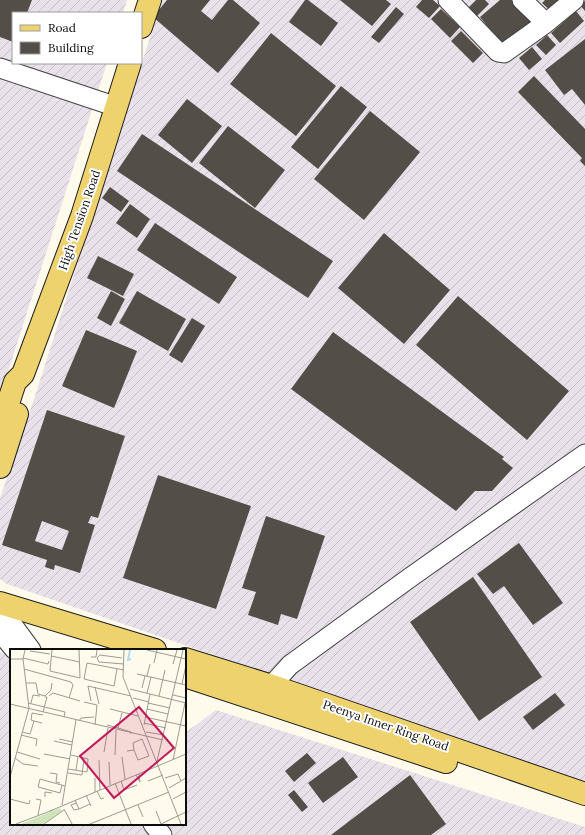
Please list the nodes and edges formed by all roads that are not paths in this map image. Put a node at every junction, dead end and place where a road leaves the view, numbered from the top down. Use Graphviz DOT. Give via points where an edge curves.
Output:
graph roads {
  1 [pos="150,0"];
  2 [pos="448,0"];
  3 [pos="522,0"];
  4 [pos="574,0"];
  5 [pos="546,23"];
  6 [pos="142,24"];
  7 [pos="130,64"];
  8 [pos="0,68"];
  9 [pos="117,107"];
  10 [pos="23,374"];
  11 [pos="0,428"];
  12 [pos="585,454"];
  13 [pos="0,467"];
  14 [pos="4,616"];
  15 [pos="15,649"];
  16 [pos="30,649"];
  17 [pos="100,649"];
  18 [pos="151,649"];
  19 [pos="186,659"];
  20 [pos="186,676"];
  21 [pos="266,693"];
  22 [pos="288,700"];
  23 [pos="585,794"];
  24 [pos="585,809"];
  25 [pos="154,825"];
  26 [pos="162,835"];
  1 -- 6 [label="main road"];
  2 -- 5 [label="street" via="498,52 504,53"];
  3 -- 5 [label="street"];
  4 -- 5 [label="street"];
  7 -- 9 [label="main road, High Tension Road"];
  8 -- 9 [label="street"];
  9 -- 10 [label="main road, High Tension Road" via="82,216"];
  10 -- 11 [label="main road, High Tension Road" via="15,382"];
  10 -- 13 [label="main road, High Tension Road" via="26,385"];
  12 -- 21 [label="street" via="290,665"];
  14 -- 15 [label="street"];
  14 -- 16 [label="street"];
  14 -- 17 [label="main road"];
  14 -- 18 [label="main road"];
  19 -- 21 [label="main road, Peenya Inner Ring Road"];
  20 -- 21 [label="main road, Peenya Inner Ring Road"];
  21 -- 22 [label="main road, Peenya Inner Ring Road"];
  22 -- 23 [label="main road, Peenya Inner Ring Road"];
  22 -- 24 [label="main road, Peenya Inner Ring Road"];
  25 -- 26 [label="street"];
}
